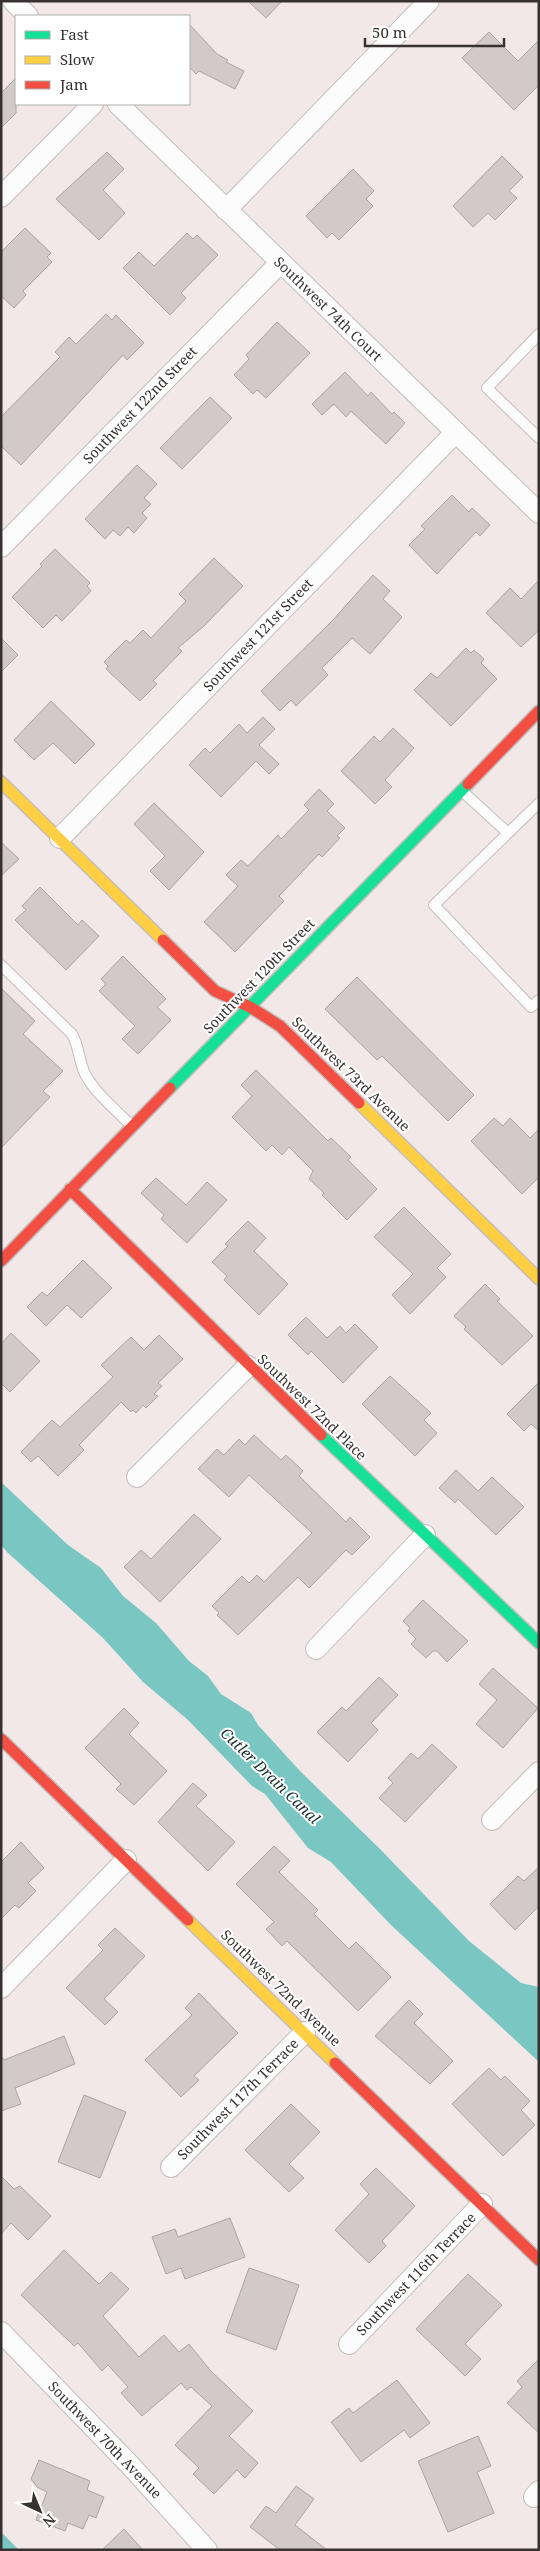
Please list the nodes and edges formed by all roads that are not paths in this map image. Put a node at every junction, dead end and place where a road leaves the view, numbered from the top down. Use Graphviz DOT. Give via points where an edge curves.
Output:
graph roads {
  1 [pos="13,1"];
  2 [pos="429,1"];
  3 [pos="27,15"];
  4 [pos="92,105"];
  5 [pos="119,105"];
  6 [pos="1,197"];
  7 [pos="226,210"];
  8 [pos="280,263"];
  9 [pos="539,334"];
  10 [pos="456,432"];
  11 [pos="539,438"];
  12 [pos="539,513"];
  13 [pos="1,547"];
  14 [pos="539,711"];
  15 [pos="1,782"];
  16 [pos="462,790"];
  17 [pos="539,803"];
  18 [pos="508,833"];
  19 [pos="60,838"];
  20 [pos="1,965"];
  21 [pos="539,1000"];
  22 [pos="250,1007"];
  23 [pos="132,1126"];
  24 [pos="70,1189"];
  25 [pos="1,1261"];
  26 [pos="539,1279"];
  27 [pos="248,1366"];
  28 [pos="137,1477"];
  29 [pos="425,1535"];
  30 [pos="539,1643"];
  31 [pos="316,1649"];
  32 [pos="1,1738"];
  33 [pos="539,1772"];
  34 [pos="492,1820"];
  35 [pos="126,1860"];
  36 [pos="1,1988"];
  37 [pos="305,2032"];
  38 [pos="172,2167"];
  39 [pos="482,2204"];
  40 [pos="539,2260"];
  41 [pos="1,2332"];
  42 [pos="349,2344"];
  43 [pos="207,2550"];
  1 -- 3 [label="street"];
  2 -- 7 [label="street"];
  4 -- 6 [label="street"];
  5 -- 7 [label="street, Southwest 74th Court"];
  7 -- 8 [label="street, Southwest 74th Court"];
  8 -- 10 [label="street, Southwest 74th Court"];
  8 -- 13 [label="street, Southwest 122nd Street"];
  9 -- 11 [label="lane" via="488,388"];
  10 -- 12 [label="street, Southwest 74th Court"];
  10 -- 19 [label="street, Southwest 121st Street"];
  14 -- 16 [label="street, Southwest 120th Street"];
  15 -- 19 [label="street, Southwest 73rd Avenue"];
  16 -- 18 [label="lane"];
  16 -- 22 [label="street, Southwest 120th Street"];
  17 -- 18 [label="lane"];
  18 -- 21 [label="lane" via="434,906 531,1007"];
  19 -- 22 [label="street, Southwest 73rd Avenue" via="215,991"];
  20 -- 23 [label="lane" via="72,1034 92,1085"];
  22 -- 23 [label="street, Southwest 120th Street"];
  22 -- 26 [label="street, Southwest 73rd Avenue" via="280,1026"];
  23 -- 24 [label="street, Southwest 120th Street"];
  24 -- 25 [label="street, Southwest 120th Street"];
  24 -- 27 [label="street, Southwest 72nd Place"];
  27 -- 28 [label="street"];
  27 -- 29 [label="street, Southwest 72nd Place"];
  29 -- 30 [label="street, Southwest 72nd Place"];
  29 -- 31 [label="street"];
  32 -- 35 [label="street, Southwest 72nd Avenue"];
  33 -- 34 [label="street"];
  35 -- 36 [label="street"];
  35 -- 37 [label="street, Southwest 72nd Avenue"];
  37 -- 38 [label="street, Southwest 117th Terrace"];
  37 -- 39 [label="street, Southwest 72nd Avenue"];
  39 -- 40 [label="street, Southwest 72nd Avenue"];
  39 -- 42 [label="street, Southwest 116th Terrace"];
  41 -- 43 [label="street, Southwest 70th Avenue"];
}
